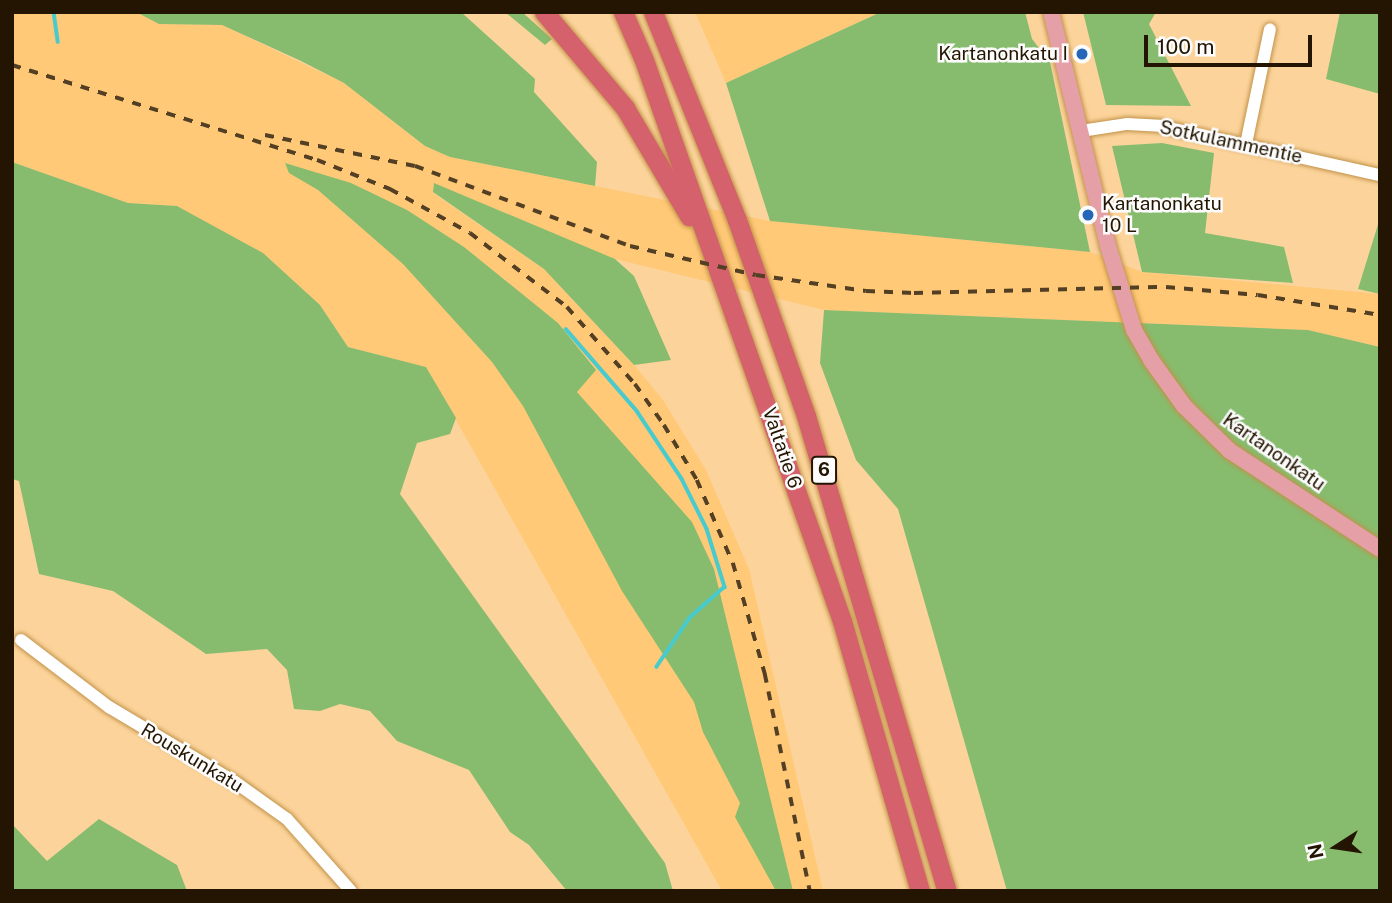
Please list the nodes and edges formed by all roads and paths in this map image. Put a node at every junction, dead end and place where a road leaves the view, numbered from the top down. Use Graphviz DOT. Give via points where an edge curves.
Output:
graph roads {
  1 [pos="544,12"];
  2 [pos="622,12"];
  3 [pos="653,12"];
  4 [pos="1051,12"];
  5 [pos="1270,29"];
  6 [pos="1081,131"];
  7 [pos="1246,144"];
  8 [pos="1380,175"];
  9 [pos="726,289"];
  10 [pos="1380,549"];
  11 [pos="21,639"];
  12 [pos="351,891"];
  13 [pos="920,891"];
  14 [pos="947,891"];
  1 -- 9 [label="highway" via="625,108 676,192"];
  2 -- 9 [label="highway, Valtatie 6 / 6"];
  3 -- 14 [label="highway, Valtatie 6 / 6" via="732,208 802,403"];
  4 -- 6 [label="main road, Kartanonkatu"];
  5 -- 7 [label="street"];
  6 -- 7 [label="street, Sotkulammentie" via="1127,124 1160,126"];
  6 -- 10 [label="main road, Kartanonkatu" via="1122,296 1134,330 1167,384 1230,451"];
  7 -- 8 [label="street, Sotkulammentie"];
  9 -- 13 [label="highway, Valtatie 6 / 6" via="842,621"];
  11 -- 12 [label="street, Rouskunkatu" via="108,707 235,782 287,819"];
}
